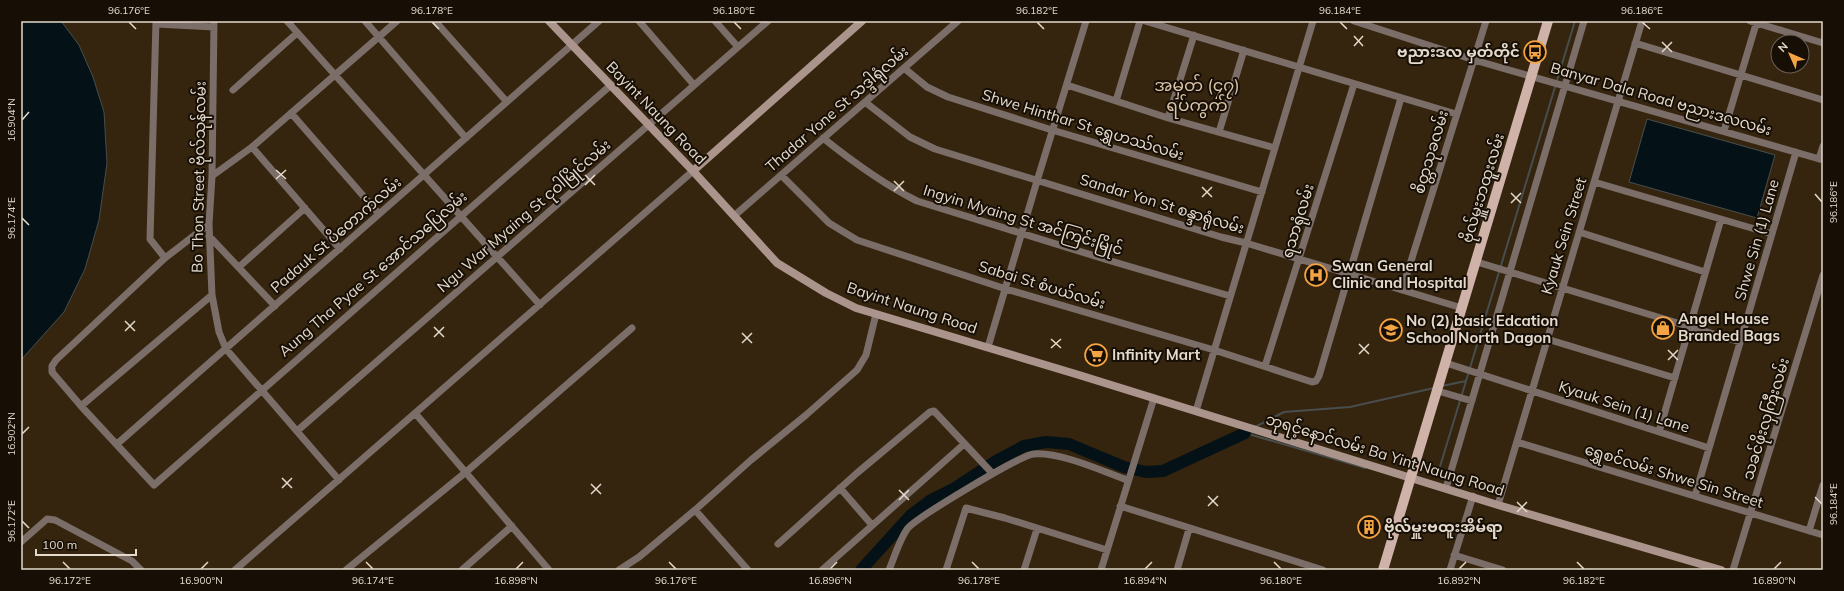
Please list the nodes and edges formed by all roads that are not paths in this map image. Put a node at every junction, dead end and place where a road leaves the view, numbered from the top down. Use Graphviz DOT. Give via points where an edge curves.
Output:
graph roads {
  1 [pos="287,21"];
  2 [pos="365,21"];
  3 [pos="397,21"];
  4 [pos="435,21"];
  5 [pos="549,21"];
  6 [pos="599,21"];
  7 [pos="639,21"];
  8 [pos="715,21"];
  9 [pos="768,21"];
  10 [pos="862,21"];
  11 [pos="958,21"];
  12 [pos="1086,21"];
  13 [pos="1140,21"];
  14 [pos="1145,21"];
  15 [pos="1314,21"];
  16 [pos="1354,21"];
  17 [pos="1486,21"];
  18 [pos="1548,21"];
  19 [pos="1584,21"];
  20 [pos="1642,21"];
  21 [pos="156,22"];
  22 [pos="1755,22"];
  23 [pos="214,24"];
  24 [pos="297,33"];
  25 [pos="1194,35"];
  26 [pos="379,36"];
  27 [pos="1635,43"];
  28 [pos="1823,43"];
  29 [pos="572,45"];
  30 [pos="738,47"];
  31 [pos="1244,50"];
  32 [pos="1474,60"];
  33 [pos="1300,67"];
  34 [pos="904,68"];
  35 [pos="335,74"];
  36 [pos="1532,76"];
  37 [pos="1741,76"];
  38 [pos="1354,84"];
  39 [pos="611,85"];
  40 [pos="694,85"];
  41 [pos="1067,85"];
  42 [pos="1566,86"];
  43 [pos="233,90"];
  44 [pos="1401,98"];
  45 [pos="1823,100"];
  46 [pos="1116,101"];
  47 [pos="1618,101"];
  48 [pos="507,102"];
  49 [pos="865,102"];
  50 [pos="291,113"];
  51 [pos="1456,114"];
  52 [pos="1168,118"];
  53 [pos="649,124"];
  54 [pos="1052,130"];
  55 [pos="1724,131"];
  56 [pos="1219,132"];
  57 [pos="466,138"];
  58 [pos="823,138"];
  59 [pos="1823,146"];
  60 [pos="252,147"];
  61 [pos="1275,148"];
  62 [pos="1796,152"];
  63 [pos="1821,159"];
  64 [pos="693,171"];
  65 [pos="424,175"];
  66 [pos="781,175"];
  67 [pos="212,176"];
  68 [pos="1037,181"];
  69 [pos="1594,182"];
  70 [pos="1262,192"];
  71 [pos="305,208"];
  72 [pos="379,214"];
  73 [pos="460,216"];
  74 [pos="734,216"];
  75 [pos="1721,219"];
  76 [pos="209,224"];
  77 [pos="1579,232"];
  78 [pos="1022,234"];
  79 [pos="1772,234"];
  80 [pos="209,236"];
  81 [pos="1246,243"];
  82 [pos="340,249"];
  83 [pos="497,257"];
  84 [pos="165,258"];
  85 [pos="1300,259"];
  86 [pos="1477,262"];
  87 [pos="239,267"];
  88 [pos="1509,272"];
  89 [pos="1706,272"];
  90 [pos="1350,274"];
  91 [pos="1823,275"];
  92 [pos="1562,288"];
  93 [pos="1006,289"];
  94 [pos="1402,290"];
  95 [pos="212,295"];
  96 [pos="1230,296"];
  97 [pos="540,305"];
  98 [pos="274,306"];
  99 [pos="1462,308"];
  100 [pos="876,314"];
  101 [pos="1690,327"];
  102 [pos="632,328"];
  103 [pos="1547,339"];
  104 [pos="1740,342"];
  105 [pos="988,347"];
  106 [pos="226,349"];
  107 [pos="1214,350"];
  108 [pos="1446,363"];
  109 [pos="1265,366"];
  110 [pos="1476,373"];
  111 [pos="1675,378"];
  112 [pos="261,390"];
  113 [pos="1532,390"];
  114 [pos="1442,392"];
  115 [pos="1154,398"];
  116 [pos="1469,400"];
  117 [pos="81,406"];
  118 [pos="1196,411"];
  119 [pos="415,413"];
  120 [pos="1248,427"];
  121 [pos="297,431"];
  122 [pos="1659,432"];
  123 [pos="1517,442"];
  124 [pos="117,444"];
  125 [pos="964,444"];
  126 [pos="1709,448"];
  127 [pos="990,471"];
  128 [pos="466,472"];
  129 [pos="1129,477"];
  130 [pos="1410,477"];
  131 [pos="339,480"];
  132 [pos="1823,485"];
  133 [pos="840,488"];
  134 [pos="1446,488"];
  135 [pos="1473,496"];
  136 [pos="1694,496"];
  137 [pos="1498,505"];
  138 [pos="1120,506"];
  139 [pos="695,510"];
  140 [pos="1751,513"];
  141 [pos="512,526"];
  142 [pos="872,526"];
  143 [pos="1037,529"];
  144 [pos="1189,529"];
  145 [pos="1809,531"];
  146 [pos="1823,535"];
  147 [pos="21,542"];
  148 [pos="778,544"];
  149 [pos="1107,550"];
  150 [pos="1454,555"];
  151 [pos="1296,562"];
  152 [pos="141,570"];
  153 [pos="235,570"];
  154 [pos="346,570"];
  155 [pos="462,570"];
  156 [pos="549,570"];
  157 [pos="619,570"];
  158 [pos="747,570"];
  159 [pos="822,570"];
  160 [pos="890,570"];
  161 [pos="946,570"];
  162 [pos="1024,570"];
  163 [pos="1101,570"];
  164 [pos="1177,570"];
  165 [pos="1294,570"];
  166 [pos="1323,570"];
  167 [pos="1383,570"];
  168 [pos="1450,570"];
  169 [pos="1503,570"];
  170 [pos="1721,570"];
  171 [pos="1733,570"];
  1 -- 24 [label="street"];
  2 -- 26 [label="street"];
  3 -- 26 [label="street"];
  4 -- 48 [label="street"];
  5 -- 29 [label="main road, Bayint Naung Road"];
  6 -- 29 [label="street, Padauk St ပိတောက်လမ်း"];
  7 -- 40 [label="street"];
  8 -- 30 [label="street"];
  9 -- 30 [label="street, Ngu War Myaing St ငုဝါမြိုင်လမ်း"];
  10 -- 64 [label="main road"];
  11 -- 34 [label="street, Thadar Yone St သဒ္ဒါရုံလမ်း"];
  12 -- 41 [label="street"];
  13 -- 46 [label="street"];
  14 -- 25 [label="street"];
  15 -- 33 [label="street"];
  16 -- 32 [label="street, Banyar Dala Road ဗညားဒလလမ်း"];
  17 -- 32 [label="street, စိတ္တသုခလမ်း"];
  18 -- 36 [label="main road, ဗိုလ်မှူးဘထူးလမ်း"];
  19 -- 42 [label="street"];
  20 -- 27 [label="street, Kyauk Sein Street"];
  21 -- 23 [label="street"];
  21 -- 84 [label="street" via="150,239"];
  22 -- 28 [label="street"];
  22 -- 37 [label="street"];
  23 -- 67 [label="street, Bo Thon Street ဗိုလ်သုန်လမ်း"];
  24 -- 35 [label="street"];
  24 -- 43 [label="street"];
  25 -- 31 [label="street"];
  25 -- 52 [label="street"];
  26 -- 35 [label="street"];
  26 -- 57 [label="street"];
  27 -- 37 [label="street"];
  27 -- 47 [label="street, Kyauk Sein Street"];
  29 -- 39 [label="main road, Bayint Naung Road"];
  29 -- 48 [label="street, Padauk St ပိတောက်လမ်း"];
  30 -- 40 [label="street, Ngu War Myaing St ငုဝါမြိုင်လမ်း"];
  31 -- 33 [label="street"];
  31 -- 56 [label="street"];
  32 -- 36 [label="street, Banyar Dala Road ဗညားဒလလမ်း"];
  32 -- 51 [label="street, စိတ္တသုခလမ်း"];
  33 -- 38 [label="street"];
  33 -- 61 [label="street"];
  34 -- 49 [label="street, Thadar Yone St သဒ္ဒါရုံလမ်း"];
  34 -- 54 [label="street, Shwe Hinthar St ရွှေဟဿ်လမ်း" via="927,86 948,97"];
  35 -- 50 [label="street"];
  35 -- 65 [label="street"];
  36 -- 42 [label="street, Banyar Dala Road ဗညားဒလလမ်း"];
  36 -- 86 [label="main road, ဗိုလ်မှူးဘထူးလမ်း"];
  37 -- 45 [label="street"];
  37 -- 55 [label="street"];
  38 -- 44 [label="street"];
  38 -- 85 [label="street, ရသာရုံလမ်း"];
  39 -- 53 [label="main road, Bayint Naung Road"];
  39 -- 73 [label="street, Aung Tha Pyae St အောင်သပြေလမ်း"];
  40 -- 53 [label="street, Ngu War Myaing St ငုဝါမြိုင်လမ်း"];
  41 -- 46 [label="street"];
  41 -- 54 [label="street"];
  42 -- 47 [label="street, Banyar Dala Road ဗညားဒလလမ်း"];
  42 -- 88 [label="street"];
  44 -- 51 [label="street"];
  44 -- 90 [label="street"];
  46 -- 52 [label="street"];
  47 -- 55 [label="street, Banyar Dala Road ဗညားဒလလမ်း"];
  47 -- 69 [label="street, Kyauk Sein Street"];
  48 -- 57 [label="street, Padauk St ပိတောက်လမ်း"];
  49 -- 58 [label="street, Thadar Yone St သဒ္ဒါရုံလမ်း"];
  49 -- 68 [label="street, Sandar Yon St စန္ဒာရုံလမ်း" via="910,137 935,149"];
  50 -- 60 [label="street"];
  50 -- 72 [label="street"];
  51 -- 94 [label="street, စိတ္တသုခလမ်း"];
  52 -- 56 [label="street"];
  53 -- 64 [label="main road, Bayint Naung Road"];
  53 -- 83 [label="street, Ngu War Myaing St ငုဝါမြိုင်လမ်း"];
  54 -- 68 [label="street"];
  54 -- 70 [label="street, Shwe Hinthar St ရွှေဟဿ်လမ်း"];
  55 -- 62 [label="street, Banyar Dala Road ဗညားဒလလမ်း"];
  56 -- 61 [label="street"];
  57 -- 65 [label="street, Padauk St ပိတောက်လမ်း"];
  58 -- 66 [label="street, Thadar Yone St သဒ္ဒါရုံလမ်း"];
  58 -- 78 [label="street, Ingyin Myaing St အင်ကြင်းမြိုင်" via="852,162 916,201"];
  59 -- 63 [label="street"];
  60 -- 67 [label="street"];
  60 -- 71 [label="street"];
  61 -- 70 [label="street"];
  62 -- 63 [label="street, Banyar Dala Road ဗညားဒလလမ်း"];
  62 -- 79 [label="street, Shwe Sin (1) Lane"];
  64 -- 74 [label="main road, Bayint Naung Road"];
  64 -- 97 [label="street" via="580,267"];
  65 -- 72 [label="street, Padauk St ပိတောက်လမ်း"];
  65 -- 73 [label="street"];
  66 -- 74 [label="street, Thadar Yone St သဒ္ဒါရုံလမ်း"];
  66 -- 93 [label="street, Sabai St စံပယ်လမ်း" via="829,223 857,240"];
  67 -- 76 [label="street, Bo Thon Street ဗိုလ်သုန်လမ်း"];
  68 -- 78 [label="street"];
  68 -- 81 [label="street, Sandar Yon St စန္ဒာရုံလမ်း"];
  69 -- 75 [label="street"];
  69 -- 77 [label="street, Kyauk Sein Street"];
  70 -- 81 [label="street"];
  71 -- 82 [label="street"];
  71 -- 87 [label="street"];
  72 -- 82 [label="street, Padauk St ပိတောက်လမ်း"];
  73 -- 83 [label="street"];
  73 -- 112 [label="street, Aung Tha Pyae St အောင်သပြေလမ်း"];
  74 -- 100 [label="main road, Bayint Naung Road" via="778,263 826,293 856,308"];
  75 -- 79 [label="street"];
  75 -- 89 [label="street"];
  76 -- 80 [label="street, Bo Thon Street ဗိုလ်သုန်လမ်း"];
  76 -- 84 [label="street"];
  77 -- 89 [label="street"];
  77 -- 92 [label="street, Kyauk Sein Street"];
  78 -- 93 [label="street"];
  78 -- 96 [label="street, Ingyin Myaing St အင်ကြင်းမြိုင်"];
  79 -- 104 [label="street, Shwe Sin (1) Lane"];
  80 -- 87 [label="street"];
  80 -- 95 [label="street, Bo Thon Street ဗိုလ်သုန်လမ်း"];
  81 -- 85 [label="street, Sandar Yon St စန္ဒာရုံလမ်း"];
  81 -- 96 [label="street"];
  82 -- 98 [label="street, Padauk St ပိတောက်လမ်း"];
  83 -- 97 [label="street"];
  83 -- 121 [label="street, Ngu War Myaing St ငုဝါမြိုင်လမ်း"];
  84 -- 117 [label="street" via="52,366 52,372"];
  85 -- 90 [label="street, Sandar Yon St စန္ဒာရုံလမ်း"];
  85 -- 109 [label="street, ရသာရုံလမ်း"];
  86 -- 88 [label="street"];
  86 -- 99 [label="main road, ဗိုလ်မှူးဘထူးလမ်း"];
  87 -- 98 [label="street"];
  88 -- 92 [label="street"];
  88 -- 110 [label="street"];
  89 -- 101 [label="street"];
  90 -- 94 [label="street, Sandar Yon St စန္ဒာရုံလမ်း"];
  90 -- 109 [label="street, Sabai St စံပယ်လမ်း" via="1316,381 1312,382"];
  91 -- 140 [label="street, သခင်ဖိုးလှကြီးလမ်း"];
  92 -- 101 [label="street"];
  92 -- 103 [label="street, Kyauk Sein Street"];
  93 -- 105 [label="street"];
  93 -- 107 [label="street, Sabai St စံပယ်လမ်း"];
  94 -- 99 [label="street, Sandar Yon St စန္ဒာရုံလမ်း"];
  95 -- 106 [label="street, Bo Thon Street ဗိုလ်သုန်လမ်း" via="219,332"];
  95 -- 117 [label="street"];
  96 -- 107 [label="street"];
  97 -- 119 [label="street"];
  98 -- 106 [label="street, Padauk St ပိတောက်လမ်း"];
  99 -- 108 [label="main road, ဗိုလ်မှူးဘထူးလမ်း"];
  100 -- 105 [label="main road, Bayint Naung Road"];
  100 -- 139 [label="street" via="866,355 857,370"];
  101 -- 104 [label="street"];
  101 -- 111 [label="street"];
  102 -- 128 [label="street"];
  103 -- 111 [label="street"];
  103 -- 113 [label="street, Kyauk Sein Street"];
  104 -- 126 [label="street, Shwe Sin (1) Lane"];
  105 -- 115 [label="main road, Bayint Naung Road"];
  106 -- 112 [label="street, Bo Thon Street ဗိုလ်သုန်လမ်း"];
  106 -- 124 [label="street, Padauk St ပိတောက်လမ်း"];
  107 -- 109 [label="street, Sabai St စံပယ်လမ်း"];
  107 -- 118 [label="street"];
  108 -- 110 [label="street, Kyauk Sein (1) Lane"];
  108 -- 114 [label="main road, ဗိုလ်မှူးဘထူးလမ်း"];
  110 -- 113 [label="street, Kyauk Sein (1) Lane"];
  110 -- 116 [label="street"];
  111 -- 122 [label="street"];
  112 -- 121 [label="street, Bo Thon Street ဗိုလ်သုန်လမ်း"];
  112 -- 124 [label="street, Aung Tha Pyae St အောင်သပြေလမ်း" via="154,485"];
  113 -- 122 [label="street, Kyauk Sein (1) Lane"];
  113 -- 123 [label="street, Kyauk Sein Street"];
  114 -- 116 [label="street"];
  114 -- 130 [label="main road, ဗိုလ်မှူးဘထူးလမ်း"];
  115 -- 118 [label="main road, Bayint Naung Road"];
  115 -- 129 [label="street"];
  116 -- 134 [label="street"];
  117 -- 124 [label="street"];
  118 -- 120 [label="main road, Bayint Naung Road"];
  119 -- 128 [label="street"];
  119 -- 131 [label="street"];
  120 -- 130 [label="main road, ဘုရင့်နောင်လမ်း Ba Yint Naung Road"];
  121 -- 131 [label="street, Bo Thon Street ဗိုလ်သုန်လမ်း"];
  122 -- 126 [label="street, Kyauk Sein (1) Lane"];
  123 -- 136 [label="street, ရွှေစင်လမ်း Shwe Sin Street"];
  123 -- 137 [label="street, Kyauk Sein Street"];
  125 -- 127 [label="street"];
  125 -- 133 [label="street" via="934,411 930,412"];
  125 -- 142 [label="street"];
  126 -- 136 [label="street, Shwe Sin (1) Lane"];
  127 -- 129 [label="street" via="1032,454 1045,454"];
  127 -- 160 [label="street" via="908,528"];
  128 -- 141 [label="street"];
  128 -- 154 [label="street"];
  129 -- 138 [label="street"];
  130 -- 134 [label="main road, ဘုရင့်နောင်လမ်း Ba Yint Naung Road"];
  130 -- 167 [label="main road, ဗိုလ်မှူးဘထူးလမ်း"];
  131 -- 153 [label="street"];
  132 -- 145 [label="street"];
  133 -- 142 [label="street"];
  133 -- 148 [label="street"];
  134 -- 135 [label="main road, ဘုရင့်နောင်လမ်း Ba Yint Naung Road"];
  135 -- 137 [label="main road, ဘုရင့်နောင်လမ်း Ba Yint Naung Road"];
  135 -- 150 [label="street"];
  136 -- 140 [label="street, ရွှေစင်လမ်း Shwe Sin Street"];
  137 -- 170 [label="main road, ဘုရင့်နောင်လမ်း Ba Yint Naung Road"];
  138 -- 144 [label="street"];
  138 -- 149 [label="street"];
  139 -- 157 [label="street"];
  139 -- 158 [label="street"];
  140 -- 145 [label="street, ရွှေစင်လမ်း Shwe Sin Street"];
  140 -- 171 [label="street, သခင်ဖိုးလှကြီးလမ်း"];
  141 -- 155 [label="street"];
  141 -- 156 [label="street"];
  142 -- 159 [label="street"];
  143 -- 149 [label="street"];
  143 -- 161 [label="street" via="966,508"];
  143 -- 162 [label="street"];
  144 -- 151 [label="street"];
  144 -- 164 [label="street"];
  145 -- 146 [label="street, ရွှေစင်လမ်း Shwe Sin Street"];
  147 -- 152 [label="street" via="47,519 55,520 132,561"];
  149 -- 163 [label="street"];
  150 -- 168 [label="street"];
  150 -- 169 [label="street"];
  151 -- 165 [label="street"];
  151 -- 166 [label="street"];
}
